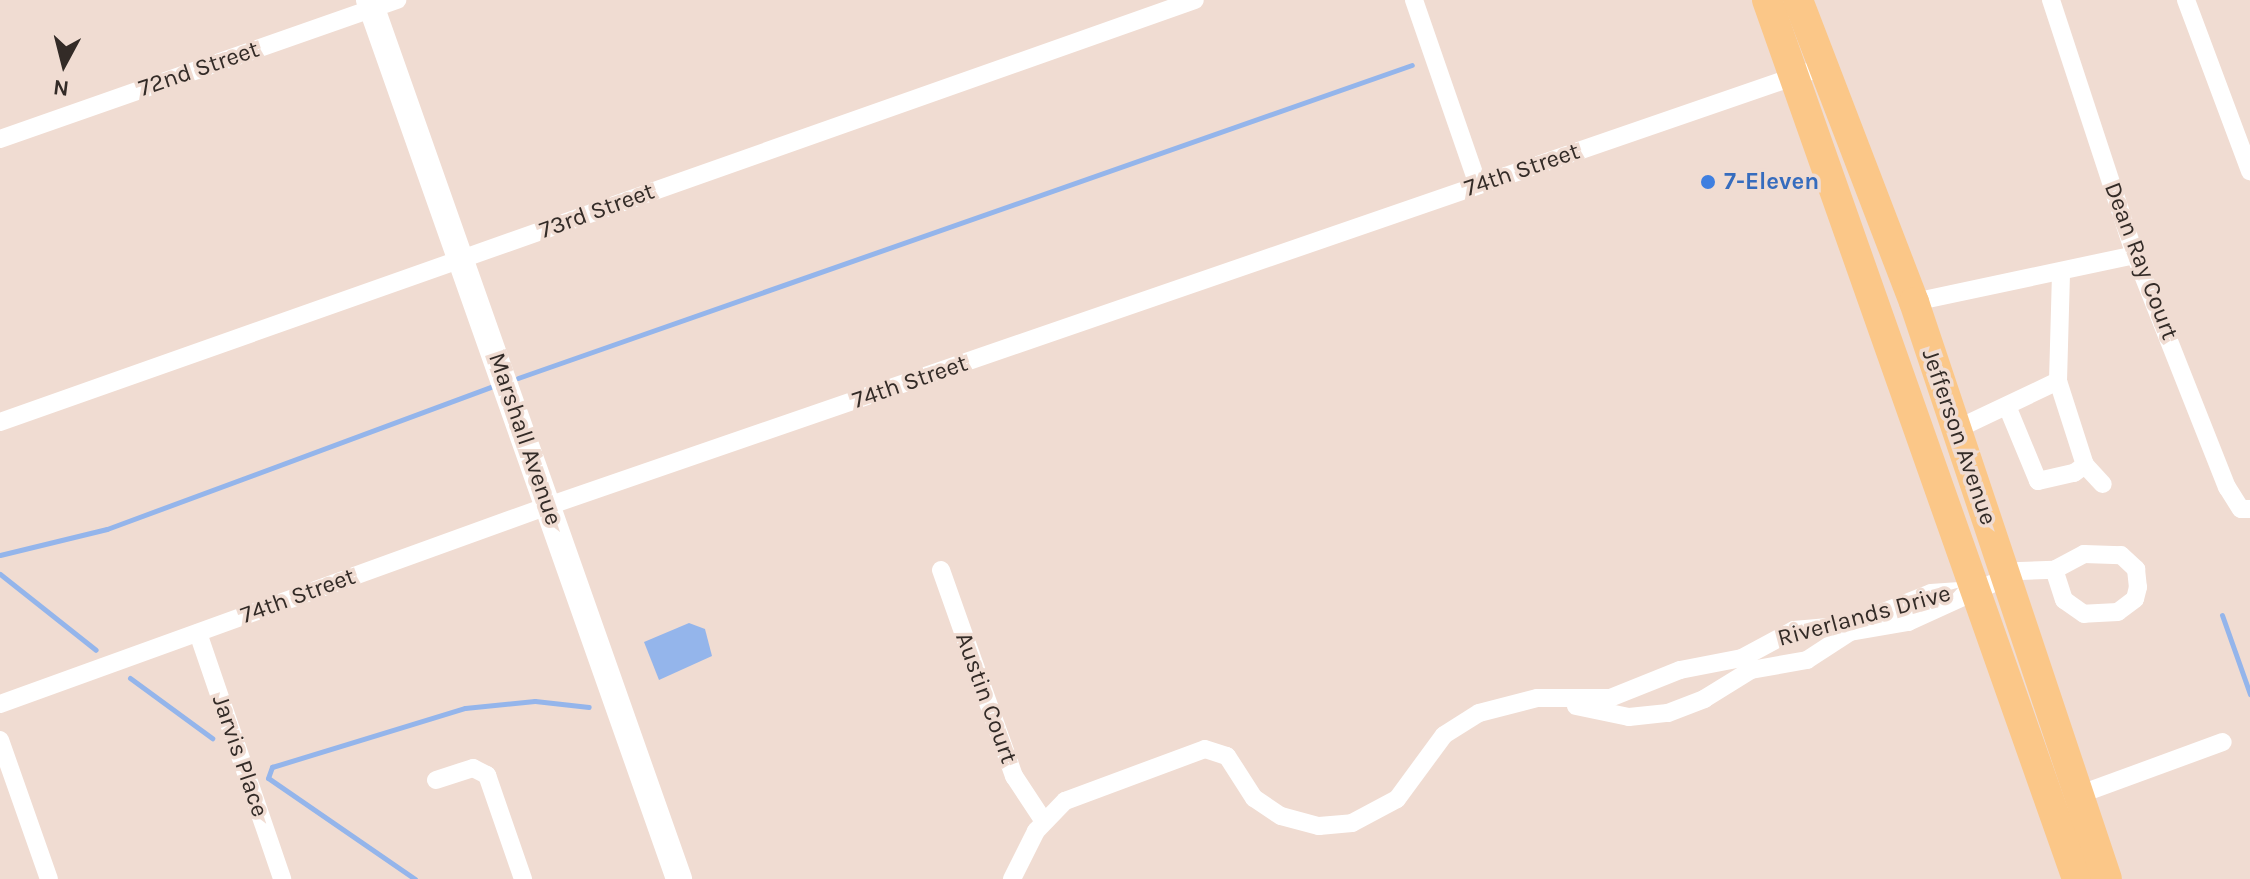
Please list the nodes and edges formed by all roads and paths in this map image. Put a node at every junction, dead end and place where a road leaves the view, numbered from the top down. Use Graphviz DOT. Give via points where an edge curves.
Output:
graph roads {
  1 [pos="1195,0"];
  2 [pos="1414,0"];
  3 [pos="1767,0"];
  4 [pos="1798,0"];
  5 [pos="2051,0"];
  6 [pos="2186,0"];
  7 [pos="380,3"];
  8 [pos="1808,71"];
  9 [pos="0,139"];
  10 [pos="2250,171"];
  11 [pos="1478,185"];
  12 [pos="2135,255"];
  13 [pos="461,260"];
  14 [pos="2061,273"];
  15 [pos="1914,302"];
  16 [pos="2058,381"];
  17 [pos="2007,406"];
  18 [pos="0,422"];
  19 [pos="1957,429"];
  20 [pos="2085,465"];
  21 [pos="2103,484"];
  22 [pos="548,506"];
  23 [pos="2250,509"];
  24 [pos="941,570"];
  25 [pos="2054,570"];
  26 [pos="2006,578"];
  27 [pos="1974,590"];
  28 [pos="198,633"];
  29 [pos="1537,698"];
  30 [pos="0,704"];
  31 [pos="0,740"];
  32 [pos="2223,742"];
  33 [pos="436,780"];
  34 [pos="2078,795"];
  35 [pos="1043,820"];
  36 [pos="49,879"];
  37 [pos="282,879"];
  38 [pos="523,879"];
  39 [pos="679,879"];
  40 [pos="1012,879"];
  41 [pos="2077,879"];
  42 [pos="2107,879"];
  1 -- 13 [label="street, 73rd Street"];
  2 -- 11 [label="street"];
  3 -- 8 [label="main road, Jefferson Avenue"];
  4 -- 8 [label="main road, Jefferson Avenue"];
  5 -- 12 [label="street, Dean Ray Court"];
  6 -- 10 [label="street"];
  7 -- 9 [label="street, 72nd Street"];
  7 -- 13 [label="street, Marshall Avenue"];
  8 -- 11 [label="street, 74th Street"];
  8 -- 15 [label="main road, Jefferson Avenue"];
  8 -- 27 [label="main road, Jefferson Avenue"];
  11 -- 22 [label="street, 74th Street"];
  12 -- 14 [label="street"];
  12 -- 23 [label="street, Dean Ray Court" via="2227,487 2241,509"];
  13 -- 18 [label="street, 73rd Street"];
  13 -- 22 [label="street, Marshall Avenue"];
  14 -- 15 [label="street"];
  14 -- 16 [label="street"];
  15 -- 19 [label="main road, Jefferson Avenue"];
  16 -- 17 [label="street"];
  16 -- 20 [label="street"];
  17 -- 19 [label="street"];
  17 -- 20 [label="street" via="2038,481 2074,473"];
  19 -- 26 [label="main road, Jefferson Avenue"];
  20 -- 21 [label="street"];
  22 -- 28 [label="street, 74th Street"];
  22 -- 39 [label="street, Marshall Avenue"];
  24 -- 35 [label="street, Austin Court" via="1014,776"];
  25 -- 25 [label="street" via="2084,554 2112,552 2130,560 2138,587 2135,599 2118,612 2084,614 2064,600"];
  25 -- 26 [label="street" via="2020,571"];
  26 -- 27 [label="street"];
  26 -- 34 [label="main road, Jefferson Avenue"];
  27 -- 29 [label="street, Riverlands Drive" via="1931,593 1851,625 1794,630 1742,658 1680,670 1610,698"];
  27 -- 29 [label="street, Riverlands Drive" via="1908,622 1850,632 1807,660 1751,670 1704,699 1668,713 1629,717"];
  27 -- 41 [label="main road, Jefferson Avenue"];
  28 -- 30 [label="street, 74th Street"];
  28 -- 37 [label="street, Jarvis Place"];
  29 -- 35 [label="street, Riverlands Drive" via="1509,702 1459,724 1432,749 1397,799 1352,823 1319,826 1281,816 1254,798 1227,756 1213,748 1101,785 1065,801"];
  31 -- 36 [label="street"];
  32 -- 34 [label="street"];
  33 -- 38 [label="street" via="473,768 487,775"];
  34 -- 42 [label="main road, Jefferson Avenue"];
  35 -- 40 [label="street, Riverlands Drive"];
}
